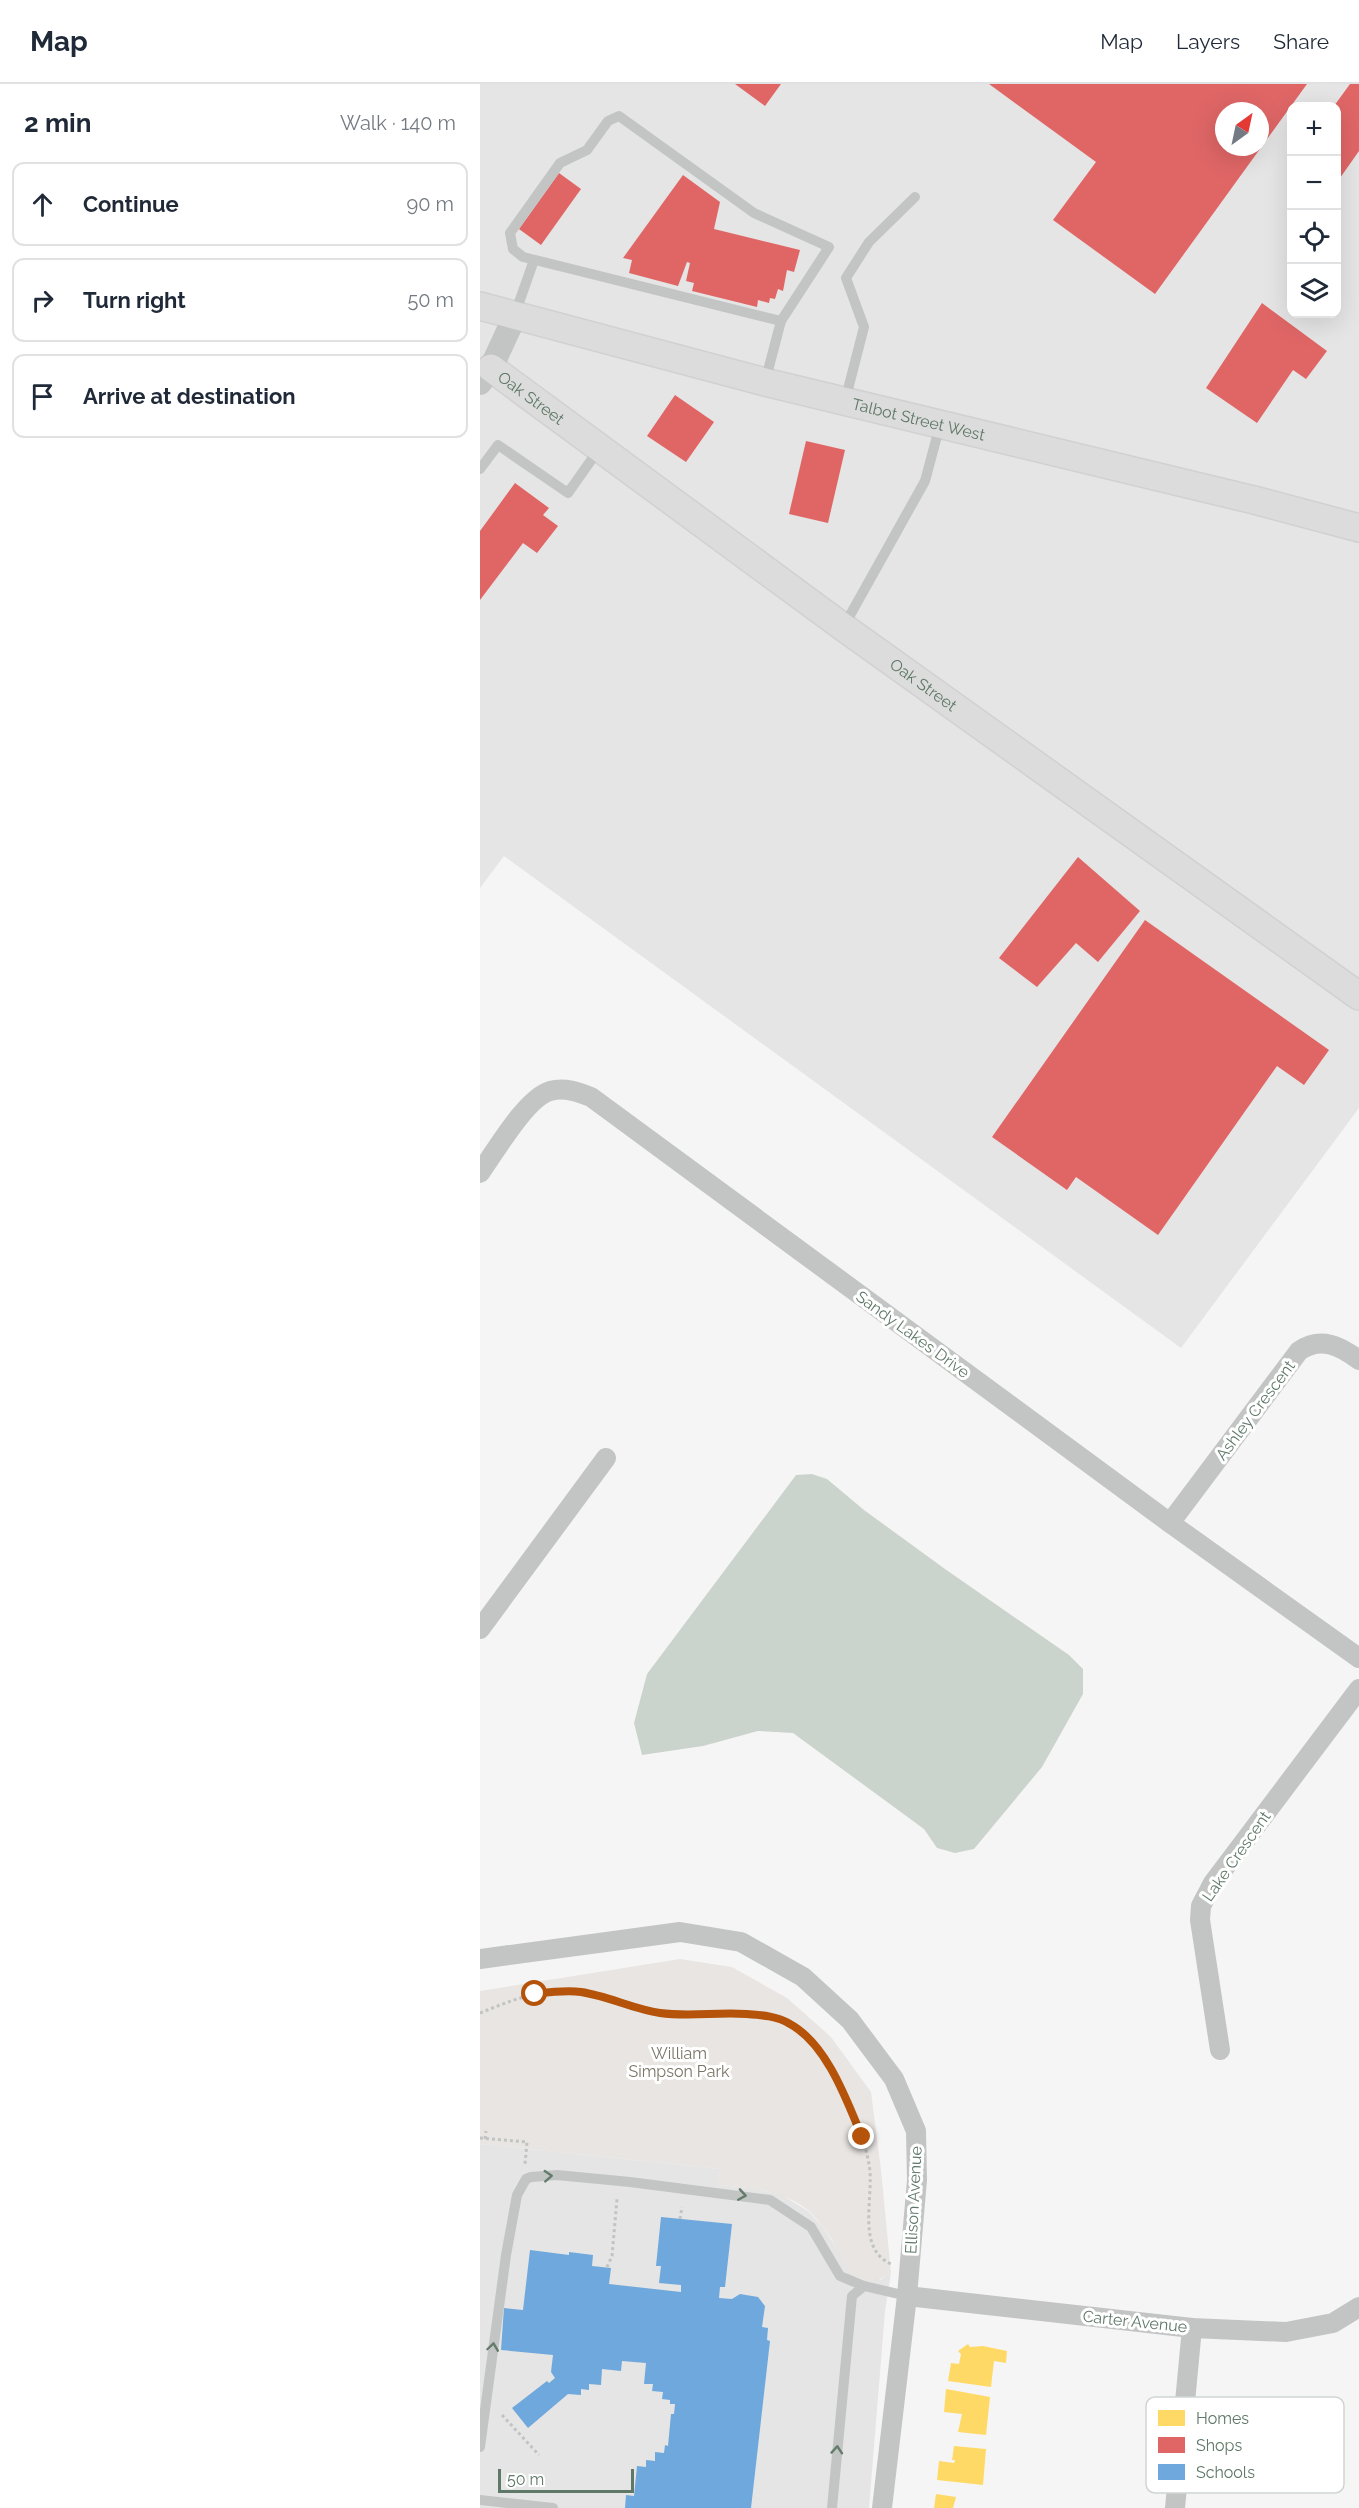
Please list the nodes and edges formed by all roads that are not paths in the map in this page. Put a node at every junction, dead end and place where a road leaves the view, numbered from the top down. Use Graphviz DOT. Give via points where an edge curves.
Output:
graph roads {
  1 [pos="915,197"];
  2 [pos="534,260"];
  3 [pos="480,306"];
  4 [pos="515,316"];
  5 [pos="781,321"];
  6 [pos="486,376"];
  7 [pos="765,382"];
  8 [pos="845,402"];
  9 [pos="940,425"];
  10 [pos="600,449"];
  11 [pos="480,469"];
  12 [pos="1359,528"];
  13 [pos="843,627"];
  14 [pos="1359,996"];
  15 [pos="480,1173"];
  16 [pos="1359,1360"];
  17 [pos="606,1458"];
  18 [pos="1170,1523"];
  19 [pos="480,1629"];
  20 [pos="1359,1658"];
  21 [pos="1359,1689"];
  22 [pos="480,1959"];
  23 [pos="1220,2050"];
  24 [pos="864,2286"];
  25 [pos="907,2296"];
  26 [pos="1359,2307"];
  27 [pos="1192,2328"];
  28 [pos="1185,2397"];
  29 [pos="480,2447"];
  30 [pos="1176,2493"];
  31 [pos="480,2500"];
  32 [pos="553,2508"];
  33 [pos="832,2508"];
  34 [pos="882,2508"];
  35 [pos="1175,2508"];
  1 -- 8 [label="lane" via="869,242 846,278 864,327"];
  2 -- 4 [label="lane"];
  2 -- 5 [label="lane"];
  2 -- 5 [label="lane" via="513,249 510,233 560,163 587,150 608,121 619,116 754,213 829,247"];
  3 -- 4 [label="main road, Talbot Street West"];
  4 -- 6 [label="street"];
  4 -- 7 [label="main road, Talbot Street West"];
  5 -- 7 [label="lane"];
  6 -- 10 [label="main road, Oak Street"];
  7 -- 8 [label="main road, Talbot Street West"];
  8 -- 9 [label="main road, Talbot Street West"];
  9 -- 12 [label="main road, Talbot Street West"];
  9 -- 13 [label="lane" via="925,482"];
  10 -- 11 [label="lane" via="568,493 498,446"];
  10 -- 13 [label="main road, Oak Street"];
  13 -- 14 [label="main road, Oak Street"];
  15 -- 18 [label="street, Sandy Lakes Drive" via="535,1100 549,1092 571,1090 591,1097"];
  16 -- 18 [label="street, Ashley Crescent" via="1322,1342 1299,1351"];
  17 -- 19 [label="street"];
  18 -- 20 [label="street, Sandy Lakes Drive"];
  21 -- 23 [label="street, Lake Crescent" via="1213,1883 1201,1906"];
  22 -- 25 [label="street, Ellison Avenue" via="680,1932 741,1942 803,1977 850,2019 882,2062 894,2079 916,2131 917,2180"];
  24 -- 25 [label="lane"];
  29 -- 24 [label="lane, one-way" via="517,2195 531,2176 620,2181 770,2200 811,2227 840,2276"];
  33 -- 24 [label="lane, one-way" via="852,2296"];
  25 -- 27 [label="street, Carter Avenue"];
  25 -- 34 [label="street, Ellison Avenue"];
  26 -- 27 [label="street, Carter Avenue" via="1332,2323 1286,2332"];
  27 -- 28 [label="street"];
  30 -- 35 [label="street"];
  31 -- 32 [label="lane"];
}
